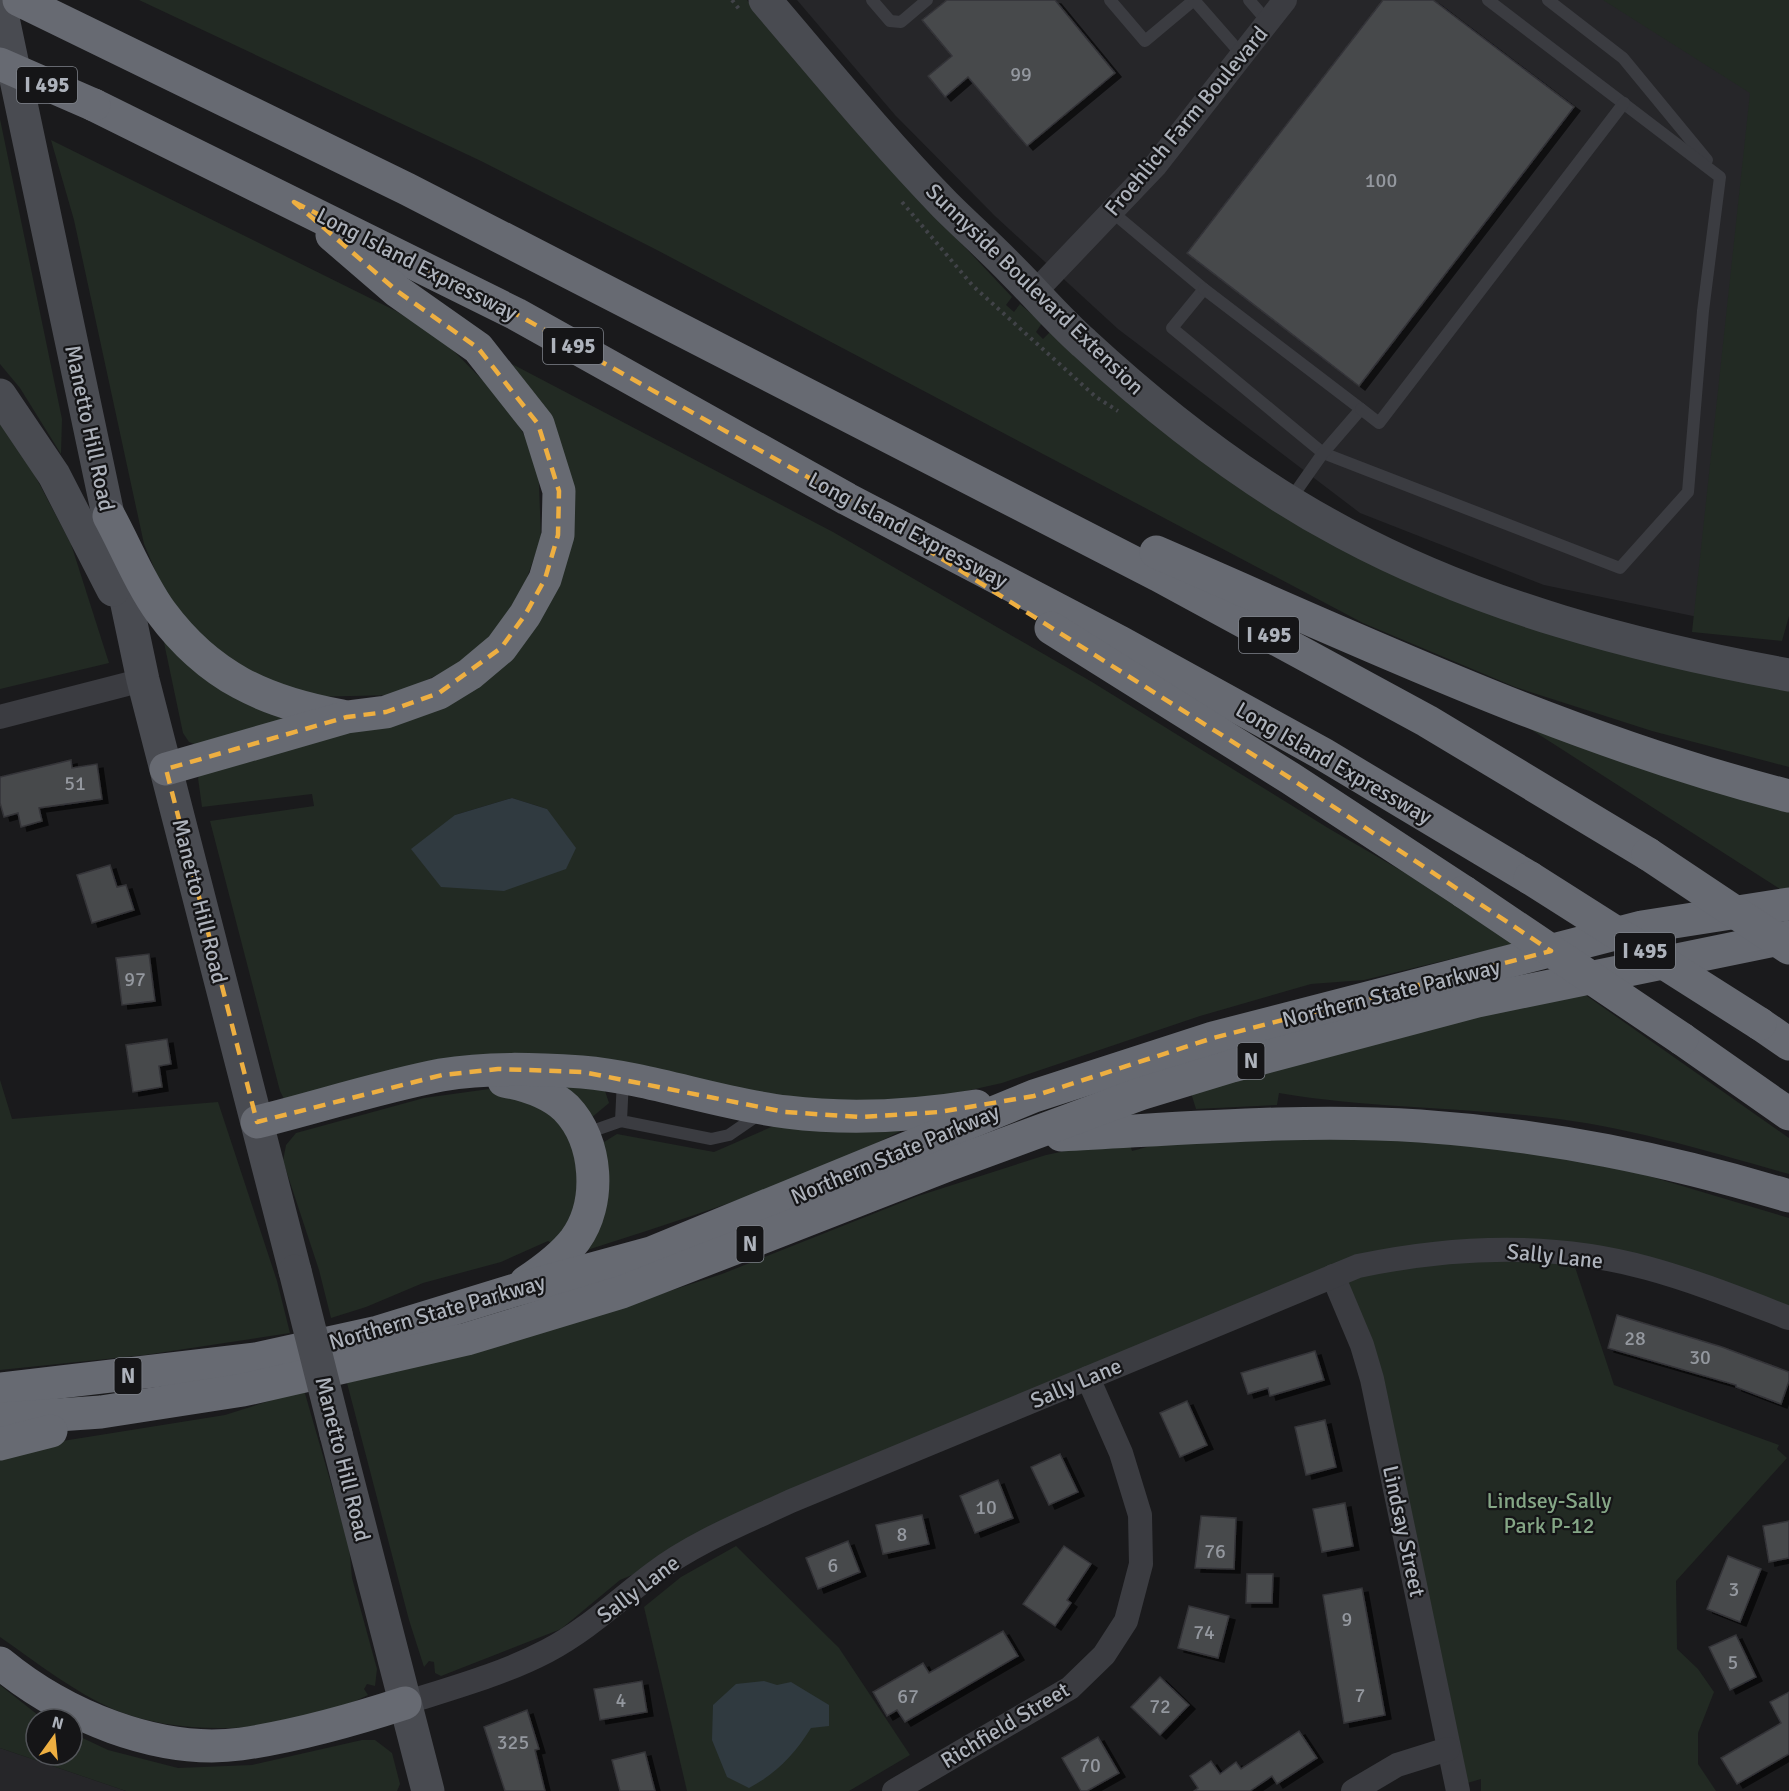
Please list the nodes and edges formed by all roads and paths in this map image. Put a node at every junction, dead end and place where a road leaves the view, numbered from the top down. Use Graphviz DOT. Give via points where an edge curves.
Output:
graph roads {
  1 [pos="20,0"];
  2 [pos="765,0"];
  3 [pos="872,0"];
  4 [pos="927,0"];
  5 [pos="1110,0"];
  6 [pos="1194,0"];
  7 [pos="1249,0"];
  8 [pos="1285,0"];
  9 [pos="1488,0"];
  10 [pos="1548,0"];
  11 [pos="0,4"];
  12 [pos="1268,22"];
  13 [pos="1243,57"];
  14 [pos="0,64"];
  15 [pos="1624,104"];
  16 [pos="1720,177"];
  17 [pos="294,202"];
  18 [pos="1112,212"];
  19 [pos="1204,290"];
  20 [pos="1034,293"];
  21 [pos="0,395"];
  22 [pos="1361,409"];
  23 [pos="882,434"];
  24 [pos="1323,453"];
  25 [pos="847,499"];
  26 [pos="1290,500"];
  27 [pos="109,516"];
  28 [pos="132,627"];
  29 [pos="1789,675"];
  30 [pos="143,680"];
  31 [pos="0,717"];
  32 [pos="347,717"];
  33 [pos="166,769"];
  34 [pos="1789,795"];
  35 [pos="1789,904"];
  36 [pos="1789,937"];
  37 [pos="1789,948"];
  38 [pos="1789,1044"];
  39 [pos="623,1079"];
  40 [pos="1034,1096"];
  41 [pos="767,1108"];
  42 [pos="1789,1114"];
  43 [pos="621,1121"];
  44 [pos="258,1127"];
  45 [pos="583,1135"];
  46 [pos="1029,1137"];
  47 [pos="1789,1196"];
  48 [pos="1333,1276"];
  49 [pos="515,1290"];
  50 [pos="1789,1318"];
  51 [pos="1088,1378"];
  52 [pos="0,1389"];
  53 [pos="101,1412"];
  54 [pos="0,1419"];
  55 [pos="0,1444"];
  56 [pos="0,1663"];
  57 [pos="405,1703"];
  58 [pos="1448,1749"];
  59 [pos="428,1791"];
  60 [pos="894,1791"];
  61 [pos="1353,1791"];
  62 [pos="1458,1791"];
  1 -- 23 [label="highway, I 495" via="406,189"];
  2 -- 20 [label="main road, Sunnyside Boulevard Extension" via="945,205"];
  3 -- 4 [label="lane" via="890,21 901,22"];
  5 -- 6 [label="lane" via="1145,42"];
  6 -- 13 [label="lane"];
  7 -- 12 [label="lane"];
  8 -- 12 [label="street, Froehlich Farm Boulevard"];
  9 -- 15 [label="lane"];
  10 -- 16 [label="lane" via="1623,58"];
  11 -- 27 [label="main road, Manetto Hill Road"];
  12 -- 13 [label="street, Froehlich Farm Boulevard"];
  13 -- 18 [label="street, Froehlich Farm Boulevard"];
  14 -- 17 [label="highway, Long Island Expressway / I 495, bridge"];
  15 -- 16 [label="lane"];
  15 -- 22 [label="lane" via="1379,423"];
  16 -- 24 [label="lane" via="1703,311 1688,492 1620,568"];
  17 -- 25 [label="highway, Long Island Expressway / I 495" via="516,314"];
  17 -- 32 [label="highway" via="397,291 478,348 538,424 559,492 558,535 545,579 501,648 439,693 386,712"];
  18 -- 19 [label="lane"];
  18 -- 20 [label="street, Froehlich Farm Boulevard"];
  19 -- 22 [label="lane"];
  19 -- 24 [label="lane" via="1172,328"];
  20 -- 26 [label="main road, Sunnyside Boulevard Extension" via="1082,342 1159,408 1237,467"];
  21 -- 28 [label="main road" via="54,475"];
  22 -- 24 [label="lane"];
  23 -- 34 [label="highway" via="1473,690 1604,740"];
  23 -- 37 [label="highway, I 495, bridge" via="1158,575 1426,721 1648,854"];
  24 -- 26 [label="lane"];
  25 -- 38 [label="highway, Long Island Expressway / I 495, bridge" via="1313,748 1530,878"];
  25 -- 42 [label="highway, bridge" via="1290,778 1682,1038"];
  26 -- 29 [label="main road, Sunnyside Boulevard Extension" via="1394,557 1525,610 1606,636"];
  27 -- 28 [label="main road, Manetto Hill Road"];
  27 -- 32 [label="highway" via="161,612 221,673 258,694 306,710"];
  28 -- 30 [label="main road, Manetto Hill Road"];
  30 -- 31 [label="street"];
  30 -- 33 [label="main road, Manetto Hill Road"];
  32 -- 33 [label="highway"];
  33 -- 44 [label="main road, Manetto Hill Road"];
  35 -- 40 [label="highway, Northern State Parkway / N" via="1642,927 1213,1038"];
  36 -- 46 [label="highway, Northern State Parkway / N" via="1477,1001 1186,1080"];
  39 -- 41 [label="highway"];
  39 -- 43 [label="lane"];
  39 -- 44 [label="highway" via="583,1072 498,1069 442,1075"];
  40 -- 41 [label="highway" via="939,1112 860,1117"];
  40 -- 49 [label="highway, Northern State Parkway / N" via="651,1253"];
  41 -- 43 [label="lane" via="729,1136 711,1139"];
  43 -- 45 [label="lane"];
  44 -- 45 [label="highway" via="441,1086 496,1080 525,1084 549,1096 566,1108"];
  44 -- 57 [label="main road, Manetto Hill Road, bridge"];
  45 -- 49 [label="highway" via="592,1158 593,1193 586,1218 560,1256"];
  46 -- 47 [label="highway" via="1301,1124 1418,1126 1512,1134 1617,1150"];
  46 -- 53 [label="highway, Northern State Parkway / N" via="622,1292 467,1339 243,1390"];
  48 -- 50 [label="street, Sally Lane" via="1358,1266 1437,1253 1500,1250 1566,1254 1646,1268"];
  48 -- 51 [label="street, Sally Lane"];
  48 -- 58 [label="street, Lindsay Street" via="1372,1379"];
  49 -- 52 [label="highway, Northern State Parkway / N" via="378,1332 256,1359"];
  51 -- 57 [label="street, Sally Lane" via="709,1539 655,1573 584,1630 546,1651 517,1665"];
  51 -- 60 [label="street, Richfield Street" via="1121,1454 1140,1515 1141,1564 1126,1621 1104,1655 1070,1688"];
  53 -- 54 [label="highway, Northern State Parkway / N"];
  53 -- 55 [label="highway" via="67,1427"];
  56 -- 57 [label="highway" via="39,1692 104,1725 153,1738 201,1744 239,1744 286,1735"];
  57 -- 59 [label="main road, Manetto Hill Road"];
  58 -- 61 [label="street" via="1397,1765"];
  58 -- 62 [label="street, Lindsay Street"];
}
